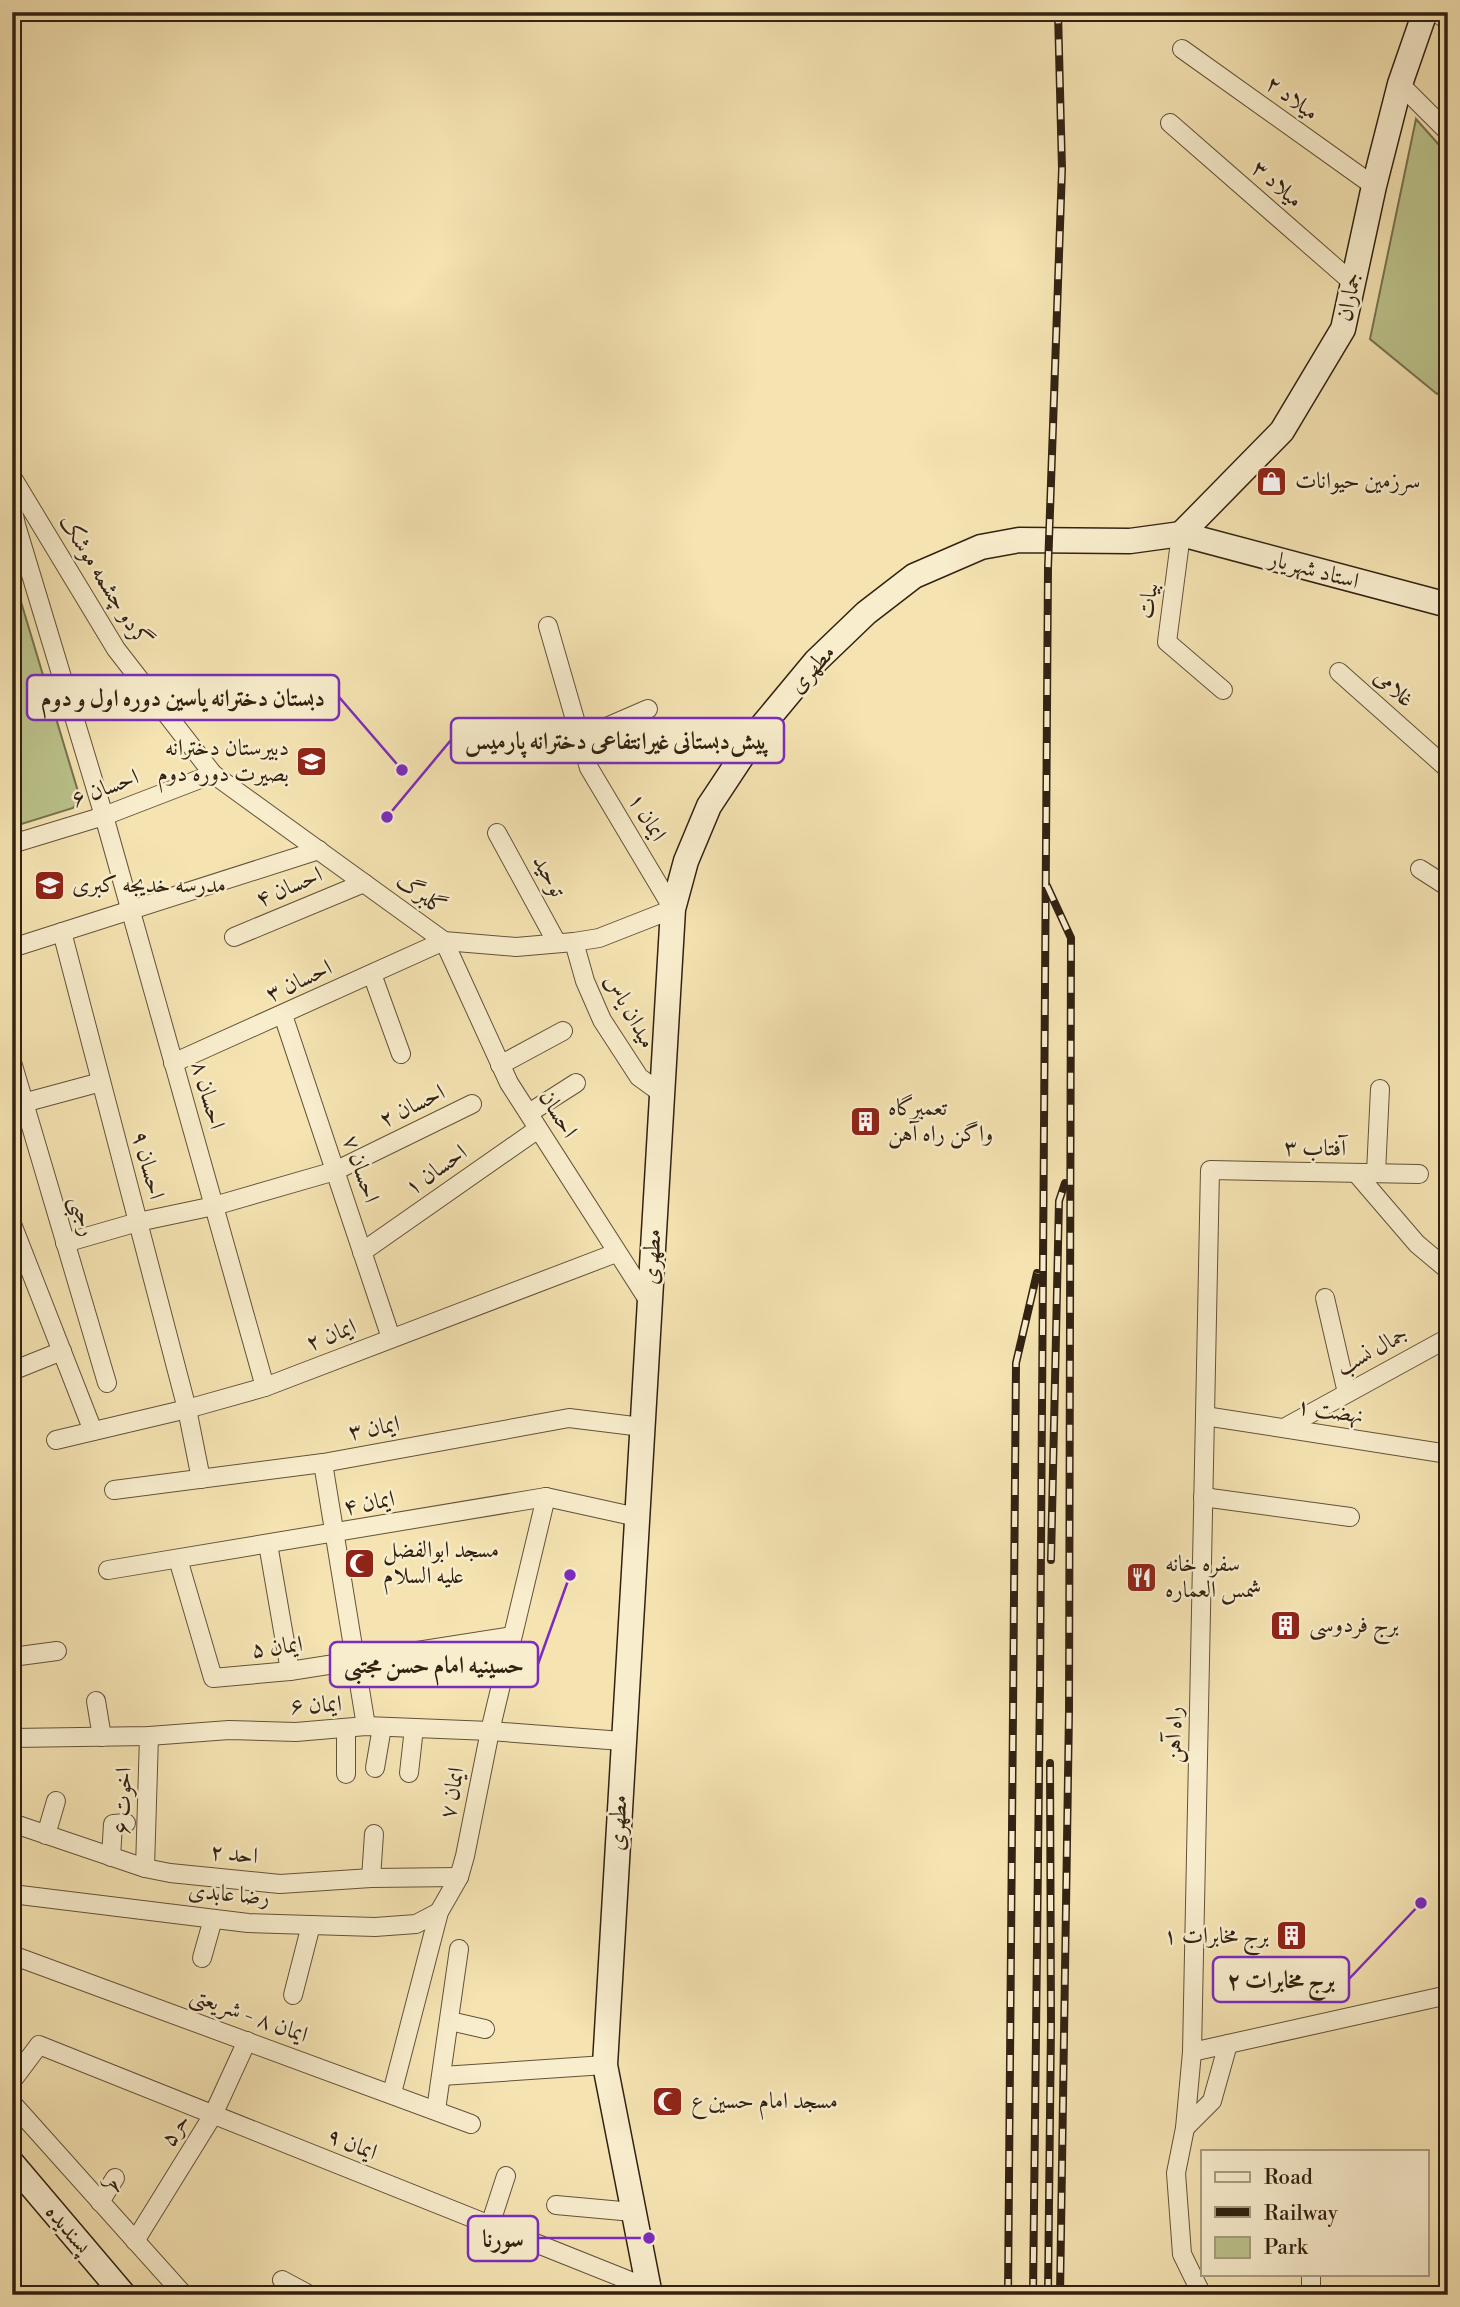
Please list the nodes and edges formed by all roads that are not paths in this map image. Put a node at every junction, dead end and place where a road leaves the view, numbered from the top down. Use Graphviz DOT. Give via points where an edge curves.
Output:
graph roads {
  1 [pos="1425,12"];
  2 [pos="1436,12"];
  3 [pos="1448,21"];
  4 [pos="1182,49"];
  5 [pos="1400,84"];
  6 [pos="1170,123"];
  7 [pos="1448,132"];
  8 [pos="1374,186"];
  9 [pos="1352,282"];
  10 [pos="12,477"];
  11 [pos="12,505"];
  12 [pos="14,525"];
  13 [pos="1181,534"];
  14 [pos="1448,605"];
  15 [pos="548,626"];
  16 [pos="1339,672"];
  17 [pos="1223,690"];
  18 [pos="648,709"];
  19 [pos="581,738"];
  20 [pos="1448,769"];
  21 [pos="213,774"];
  22 [pos="104,816"];
  23 [pos="497,833"];
  24 [pos="12,844"];
  25 [pos="320,850"];
  26 [pos="1420,869"];
  27 [pos="364,883"];
  28 [pos="1448,887"];
  29 [pos="673,909"];
  30 [pos="130,910"];
  31 [pos="62,932"];
  32 [pos="234,937"];
  33 [pos="444,941"];
  34 [pos="566,943"];
  35 [pos="12,948"];
  36 [pos="372,974"];
  37 [pos="283,1015"];
  38 [pos="564,1031"];
  39 [pos="401,1054"];
  40 [pos="12,1062"];
  41 [pos="173,1063"];
  42 [pos="500,1065"];
  43 [pos="101,1082"];
  44 [pos="576,1083"];
  45 [pos="1380,1089"];
  46 [pos="661,1093"];
  47 [pos="18,1104"];
  48 [pos="472,1104"];
  49 [pos="533,1121"];
  50 [pos="1210,1170"];
  51 [pos="335,1171"];
  52 [pos="1356,1173"];
  53 [pos="1376,1173"];
  54 [pos="1419,1174"];
  55 [pos="214,1206"];
  56 [pos="138,1222"];
  57 [pos="12,1224"];
  58 [pos="65,1243"];
  59 [pos="362,1252"];
  60 [pos="616,1253"];
  61 [pos="1448,1270"];
  62 [pos="1325,1298"];
  63 [pos="650,1303"];
  64 [pos="391,1338"];
  65 [pos="1448,1338"];
  66 [pos="62,1351"];
  67 [pos="12,1371"];
  68 [pos="107,1383"];
  69 [pos="265,1387"];
  70 [pos="1347,1393"];
  71 [pos="187,1409"];
  72 [pos="1205,1416"];
  73 [pos="642,1427"];
  74 [pos="1284,1429"];
  75 [pos="93,1431"];
  76 [pos="56,1440"];
  77 [pos="1448,1454"];
  78 [pos="323,1463"];
  79 [pos="201,1479"];
  80 [pos="114,1490"];
  81 [pos="546,1497"];
  82 [pos="1203,1497"];
  83 [pos="636,1517"];
  84 [pos="1350,1517"];
  85 [pos="334,1534"];
  86 [pos="268,1544"];
  87 [pos="178,1559"];
  88 [pos="108,1570"];
  89 [pos="12,1610"];
  90 [pos="12,1618"];
  91 [pos="512,1636"];
  92 [pos="57,1651"];
  93 [pos="12,1657"];
  94 [pos="356,1661"];
  95 [pos="290,1671"];
  96 [pos="96,1701"];
  97 [pos="374,1727"];
  98 [pos="346,1728"];
  99 [pos="414,1728"];
  100 [pos="490,1731"];
  101 [pos="149,1736"];
  102 [pos="102,1737"];
  103 [pos="12,1738"];
  104 [pos="622,1741"];
  105 [pos="375,1768"];
  106 [pos="409,1773"];
  107 [pos="346,1774"];
  108 [pos="56,1801"];
  109 [pos="12,1823"];
  110 [pos="126,1823"];
  111 [pos="374,1834"];
  112 [pos="46,1835"];
  113 [pos="111,1857"];
  114 [pos="145,1868"];
  115 [pos="458,1877"];
  116 [pos="371,1878"];
  117 [pos="12,1894"];
  118 [pos="439,1912"];
  119 [pos="213,1919"];
  120 [pos="311,1925"];
  121 [pos="460,1949"];
  122 [pos="12,1955"];
  123 [pos="202,1958"];
  124 [pos="293,1995"];
  125 [pos="1448,1995"];
  126 [pos="450,2021"];
  127 [pos="485,2029"];
  128 [pos="247,2041"];
  129 [pos="1228,2044"];
  130 [pos="1192,2052"];
  131 [pos="605,2065"];
  132 [pos="442,2076"];
  133 [pos="12,2081"];
  134 [pos="392,2093"];
  135 [pos="12,2103"];
  136 [pos="436,2110"];
  137 [pos="213,2115"];
  138 [pos="471,2124"];
  139 [pos="1185,2128"];
  140 [pos="12,2164"];
  141 [pos="506,2176"];
  142 [pos="116,2178"];
  143 [pos="100,2202"];
  144 [pos="556,2205"];
  145 [pos="633,2211"];
  146 [pos="490,2225"];
  147 [pos="135,2241"];
  148 [pos="1311,2276"];
  149 [pos="282,2280"];
  150 [pos="649,2291"];
  151 [pos="122,2294"];
  152 [pos="184,2295"];
  153 [pos="310,2295"];
  154 [pos="1202,2295"];
  155 [pos="1307,2295"];
  1 -- 5 [label="street, جماران"];
  2 -- 3 [label="street"];
  4 -- 8 [label="street, میلاد ۲"];
  5 -- 7 [label="street"];
  5 -- 8 [label="street, جماران"];
  6 -- 9 [label="street, میلاد ۳"];
  8 -- 9 [label="street, جماران"];
  9 -- 13 [label="street, جماران" via="1343,329 1282,431"];
  10 -- 21 [label="street, گردو چشمه موشک" via="116,649"];
  11 -- 12 [label="street, احسان ۸"];
  12 -- 22 [label="street, احسان ۸"];
  13 -- 14 [label="street, استاد شهریار"];
  13 -- 17 [label="street, بیات" via="1167,642"];
  13 -- 29 [label="street, مطهری" via="1130,541 1019,540 981,547 914,576 816,661 762,726 709,806"];
  15 -- 19 [label="street, ایمان ۱"];
  16 -- 20 [label="street, غلامی"];
  18 -- 19 [label="street"];
  19 -- 29 [label="street, ایمان ۱" via="589,768"];
  21 -- 22 [label="street, احسان ۶"];
  21 -- 25 [label="street, گلبرگ"];
  22 -- 24 [label="street, احسان ۶"];
  22 -- 30 [label="street, احسان ۸"];
  23 -- 34 [label="street, توحید"];
  25 -- 27 [label="street, گلبرگ"];
  25 -- 30 [label="street"];
  26 -- 28 [label="street"];
  27 -- 32 [label="street, احسان ۴"];
  27 -- 33 [label="street, گلبرگ"];
  29 -- 34 [label="street, گلبرگ" via="599,938"];
  29 -- 46 [label="street, مطهری"];
  30 -- 31 [label="street"];
  30 -- 41 [label="street, احسان ۸"];
  31 -- 35 [label="street"];
  31 -- 43 [label="street, احسان ۹"];
  33 -- 34 [label="street, گلبرگ" via="516,947"];
  33 -- 36 [label="street, احسان ۳"];
  33 -- 42 [label="street, احسان"];
  34 -- 46 [label="street, میدان یاس" via="602,1020 639,1077"];
  36 -- 37 [label="street, احسان ۳"];
  36 -- 39 [label="street"];
  37 -- 41 [label="street, احسان ۳"];
  37 -- 51 [label="street, احسان ۷"];
  38 -- 42 [label="street"];
  40 -- 47 [label="street, رجبی"];
  41 -- 55 [label="street, احسان ۸"];
  42 -- 49 [label="street, احسان"];
  43 -- 47 [label="street"];
  43 -- 56 [label="street, احسان ۹"];
  44 -- 49 [label="street, احسان ۱"];
  45 -- 53 [label="street"];
  46 -- 63 [label="street, مطهری"];
  47 -- 58 [label="street, رجبی"];
  48 -- 51 [label="street, احسان ۲"];
  49 -- 59 [label="street, احسان ۱"];
  49 -- 60 [label="street, احسان"];
  50 -- 52 [label="street, آفتاب ۳"];
  50 -- 72 [label="street, راه آهن"];
  51 -- 55 [label="street, احسان ۲"];
  51 -- 59 [label="street, احسان ۷"];
  52 -- 53 [label="street, آفتاب ۳"];
  52 -- 61 [label="street" via="1417,1244"];
  53 -- 54 [label="street, آفتاب ۳"];
  55 -- 56 [label="street, احسان ۲"];
  55 -- 69 [label="street, احسان ۸"];
  56 -- 58 [label="street, احسان ۲"];
  56 -- 71 [label="street, احسان ۹"];
  57 -- 66 [label="street"];
  58 -- 68 [label="street, رجبی"];
  59 -- 64 [label="street, احسان ۷"];
  60 -- 63 [label="street, احسان"];
  60 -- 64 [label="street, ایمان ۲"];
  62 -- 70 [label="street"];
  63 -- 73 [label="street, مطهری"];
  64 -- 69 [label="street, ایمان ۲"];
  65 -- 70 [label="street, جمال نسب"];
  66 -- 67 [label="street"];
  66 -- 75 [label="street"];
  69 -- 71 [label="street, ایمان ۲"];
  70 -- 74 [label="street, جمال نسب"];
  71 -- 75 [label="street, ایمان ۲"];
  71 -- 79 [label="street, احسان ۹"];
  72 -- 74 [label="street, نهضت ۱"];
  72 -- 82 [label="street, راه آهن"];
  73 -- 78 [label="street, ایمان ۳" via="569,1418"];
  73 -- 83 [label="street, مطهری"];
  74 -- 77 [label="street, نهضت ۱"];
  75 -- 76 [label="street, ایمان ۲"];
  78 -- 79 [label="street, ایمان ۳"];
  78 -- 85 [label="street"];
  79 -- 80 [label="street, ایمان ۳"];
  81 -- 83 [label="street, ایمان ۴"];
  81 -- 85 [label="street, ایمان ۴"];
  81 -- 91 [label="street, ایمان ۷"];
  82 -- 84 [label="street"];
  82 -- 130 [label="street, راه آهن"];
  83 -- 104 [label="street, مطهری"];
  85 -- 86 [label="street, ایمان ۴"];
  85 -- 94 [label="street"];
  86 -- 87 [label="street, ایمان ۴"];
  86 -- 95 [label="street"];
  87 -- 88 [label="street, ایمان ۴"];
  87 -- 95 [label="street, ایمان ۵" via="214,1678"];
  89 -- 90 [label="street"];
  91 -- 94 [label="street, ایمان ۵"];
  91 -- 100 [label="street, ایمان ۷"];
  92 -- 93 [label="street"];
  94 -- 95 [label="street, ایمان ۵"];
  94 -- 97 [label="street"];
  96 -- 102 [label="street"];
  97 -- 98 [label="street, ایمان ۶"];
  97 -- 99 [label="street, ایمان ۶"];
  97 -- 105 [label="street"];
  98 -- 101 [label="street, ایمان ۶"];
  98 -- 107 [label="street"];
  99 -- 100 [label="street, ایمان ۶"];
  99 -- 106 [label="street"];
  100 -- 104 [label="street, ایمان ۶"];
  100 -- 115 [label="street, ایمان ۷"];
  101 -- 102 [label="street, ایمان ۶"];
  101 -- 114 [label="street, اخوت ۶"];
  102 -- 103 [label="street, ایمان ۶"];
  104 -- 131 [label="street, مطهری"];
  108 -- 112 [label="street"];
  109 -- 112 [label="street, احد ۲"];
  110 -- 113 [label="street" via="113,1824"];
  111 -- 116 [label="street"];
  112 -- 113 [label="street, احد ۲"];
  113 -- 114 [label="street, احد ۲"];
  114 -- 116 [label="street, احد ۲" via="280,1884"];
  115 -- 116 [label="street, احد ۲"];
  115 -- 118 [label="street, ایمان ۷"];
  117 -- 119 [label="street, رضا عابدی"];
  118 -- 120 [label="street, رضا عابدی" via="416,1924"];
  118 -- 134 [label="street, ایمان ۷"];
  119 -- 120 [label="street, رضا عابدی"];
  119 -- 123 [label="street"];
  120 -- 124 [label="street"];
  121 -- 126 [label="street"];
  122 -- 128 [label="street, ایمان ۸ - شریعتی"];
  125 -- 129 [label="street"];
  126 -- 127 [label="street"];
  126 -- 132 [label="street"];
  128 -- 134 [label="street, ایمان ۸ - شریعتی"];
  128 -- 137 [label="street, حر۵"];
  129 -- 130 [label="street"];
  129 -- 139 [label="street" via="1212,2101"];
  130 -- 139 [label="street, راه آهن"];
  131 -- 132 [label="street"];
  131 -- 145 [label="street, مطهری"];
  132 -- 136 [label="street"];
  133 -- 137 [label="street, ایمان ۹" via="38,2045"];
  134 -- 136 [label="street, ایمان ۸ - شریعتی"];
  135 -- 143 [label="street, حر"];
  136 -- 138 [label="street, ایمان ۸ - شریعتی"];
  137 -- 146 [label="street, ایمان ۹"];
  137 -- 147 [label="street, حر۵"];
  139 -- 154 [label="street, راه آهن" via="1176,2173 1182,2254"];
  140 -- 151 [label="street, پسندیده"];
  141 -- 146 [label="street"];
  142 -- 143 [label="street"];
  143 -- 147 [label="street, حر"];
  144 -- 145 [label="street"];
  145 -- 150 [label="street, مطهری"];
  146 -- 150 [label="street, ایمان ۹"];
  147 -- 152 [label="street, حر"];
  148 -- 155 [label="street"];
  149 -- 153 [label="street"];
}
